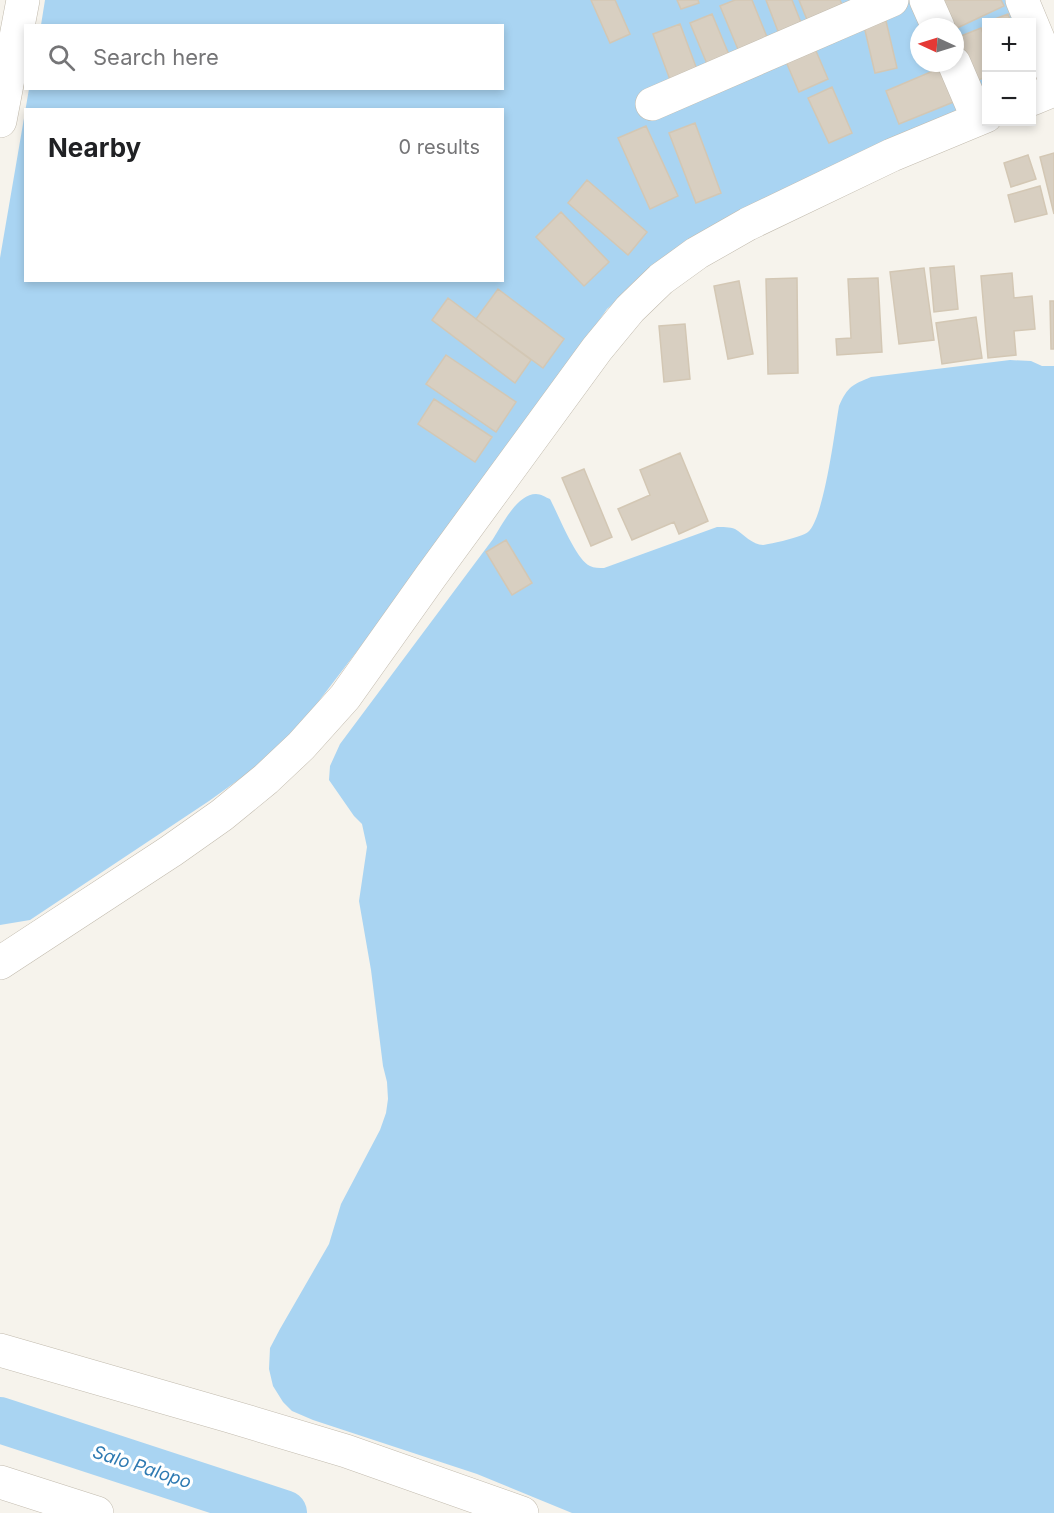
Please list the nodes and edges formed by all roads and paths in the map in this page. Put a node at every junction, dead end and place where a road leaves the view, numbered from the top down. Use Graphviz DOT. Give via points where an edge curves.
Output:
graph roads {
  1 [pos="23,0"];
  2 [pos="892,0"];
  3 [pos="926,0"];
  4 [pos="1022,0"];
  5 [pos="934,18"];
  6 [pos="959,72"];
  7 [pos="1054,77"];
  8 [pos="1054,90"];
  9 [pos="1036,97"];
  10 [pos="652,104"];
  11 [pos="982,118"];
  12 [pos="0,121"];
  13 [pos="0,963"];
  14 [pos="0,1350"];
  15 [pos="0,1482"];
  16 [pos="98,1513"];
  17 [pos="522,1513"];
  1 -- 12 [label="street"];
  2 -- 10 [label="street"];
  3 -- 5 [label="street"];
  4 -- 7 [label="street"];
  6 -- 11 [label="street"];
  8 -- 9 [label="street"];
  11 -- 13 [label="street" via="892,155 748,224 697,253 662,279 597,348 345,697 301,746 222,814"];
  14 -- 17 [label="street" via="346,1451"];
  15 -- 16 [label="street"];
}
